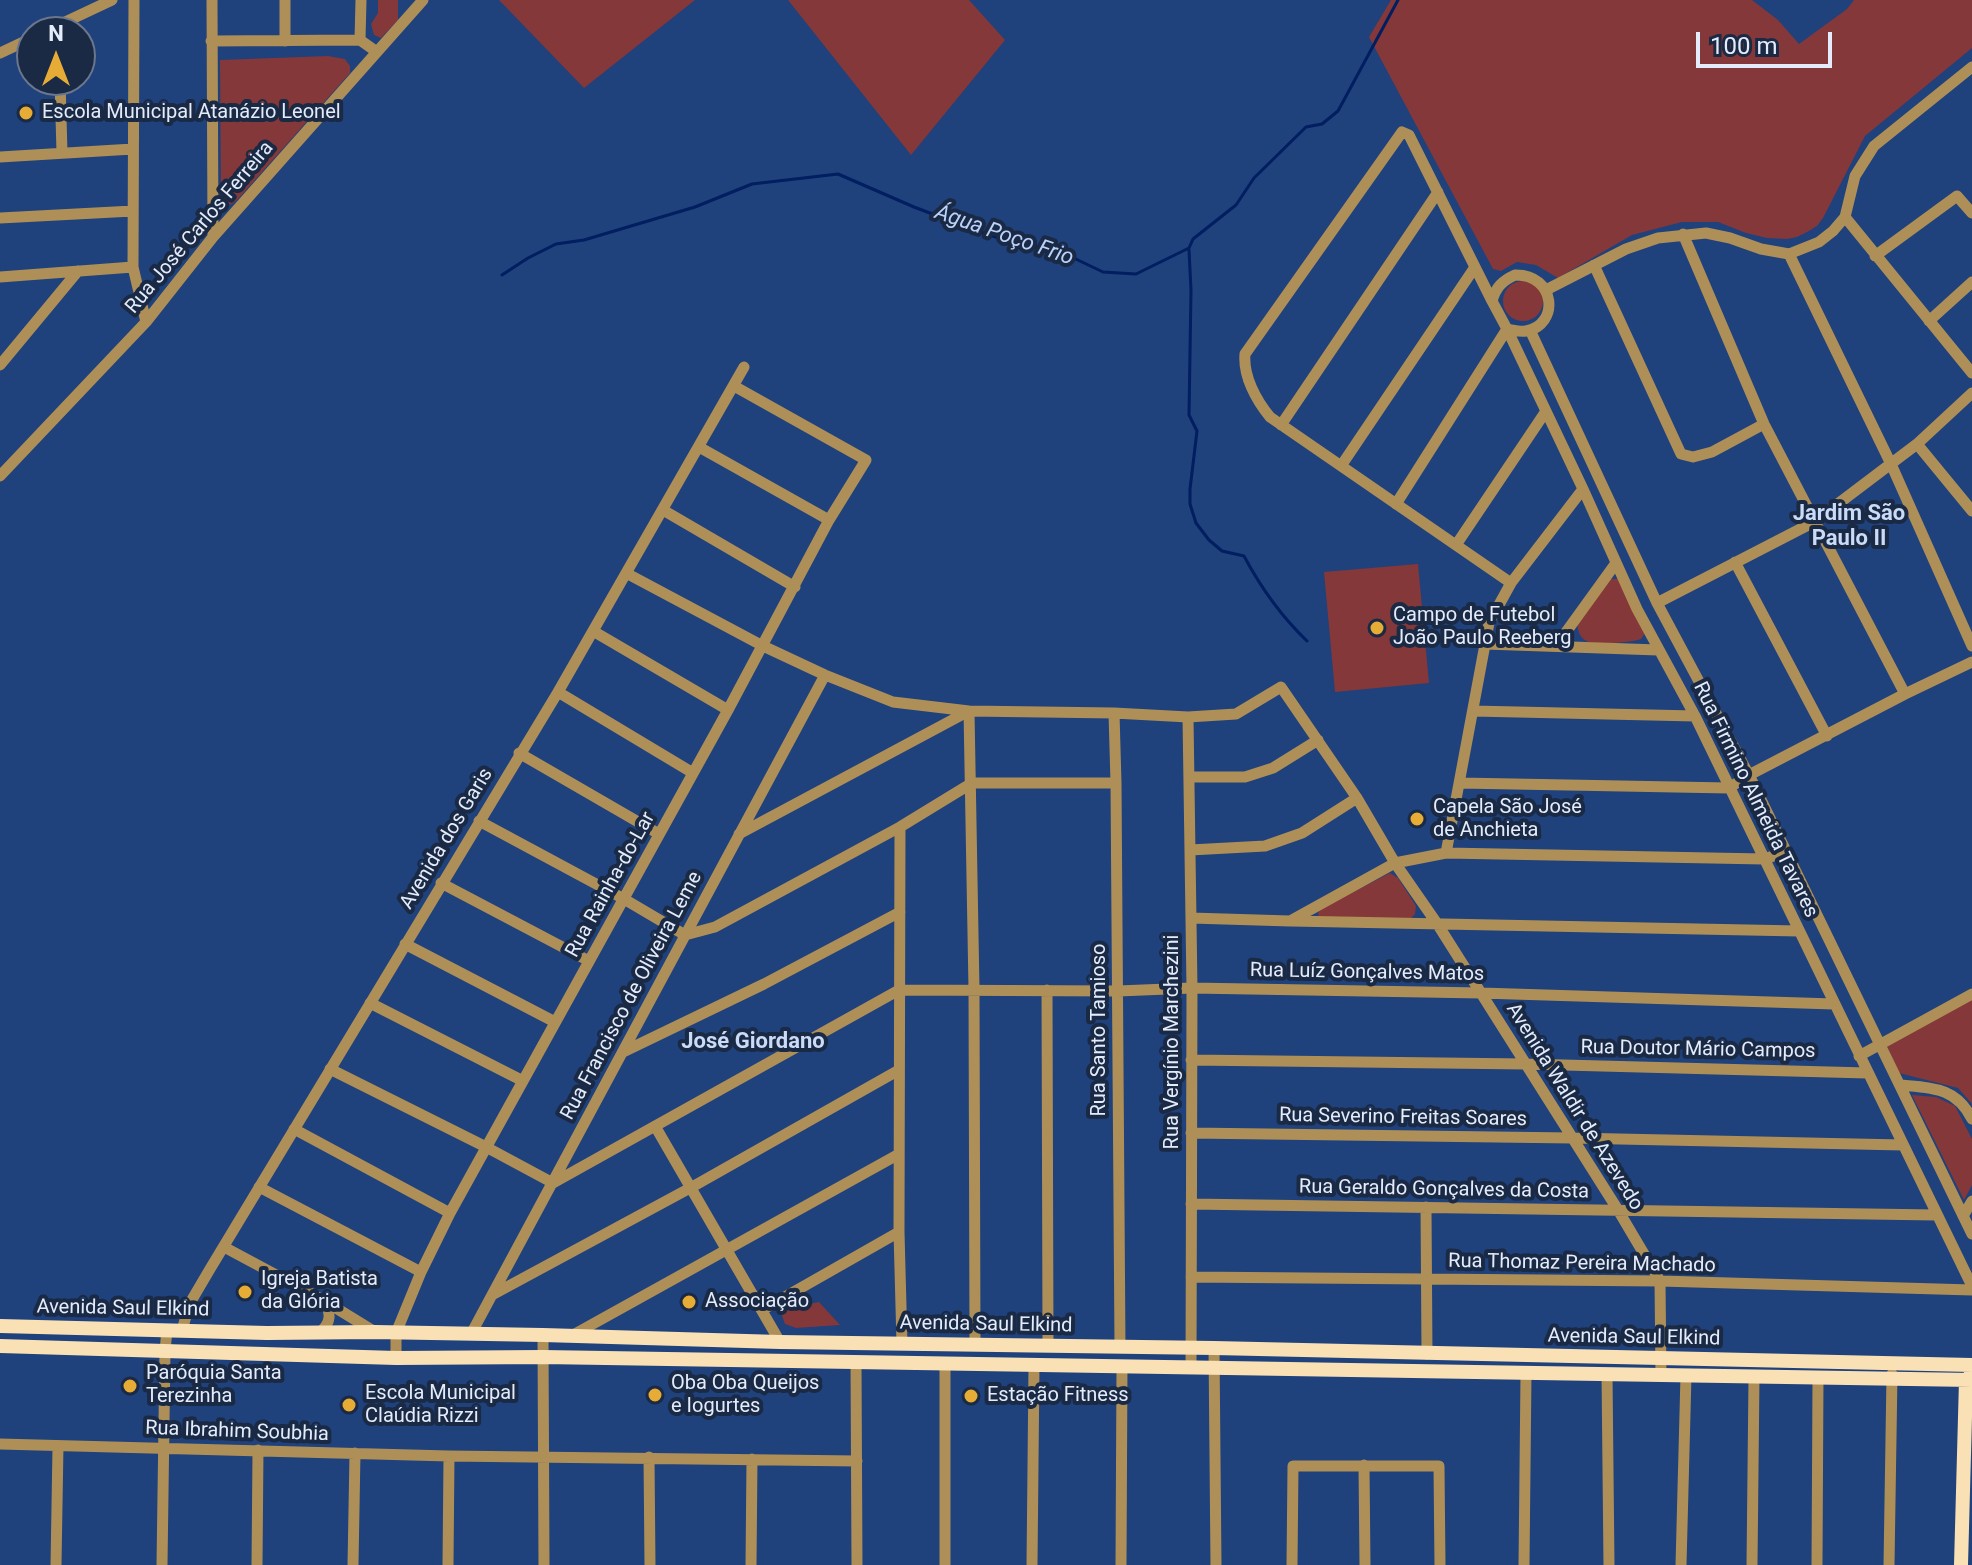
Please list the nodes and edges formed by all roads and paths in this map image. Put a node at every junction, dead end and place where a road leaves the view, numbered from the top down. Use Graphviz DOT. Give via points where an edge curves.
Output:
graph roads {
  1 [pos="112,0"];
  2 [pos="134,0"];
  3 [pos="212,0"];
  4 [pos="285,0"];
  5 [pos="361,0"];
  6 [pos="423,0"];
  7 [pos="82,16"];
  8 [pos="360,40"];
  9 [pos="211,41"];
  10 [pos="285,41"];
  11 [pos="377,52"];
  12 [pos="1972,67"];
  13 [pos="60,96"];
  14 [pos="133,149"];
  15 [pos="62,153"];
  16 [pos="0,157"];
  17 [pos="1438,192"];
  18 [pos="133,211"];
  19 [pos="1972,213"];
  20 [pos="1845,217"];
  21 [pos="0,218"];
  22 [pos="1683,234"];
  23 [pos="213,237"];
  24 [pos="1789,254"];
  25 [pos="1875,256"];
  26 [pos="1594,265"];
  27 [pos="133,267"];
  28 [pos="1475,267"];
  29 [pos="78,271"];
  30 [pos="0,277"];
  31 [pos="1972,282"];
  32 [pos="1546,290"];
  33 [pos="1492,301"];
  34 [pos="1929,321"];
  35 [pos="146,322"];
  36 [pos="1507,329"];
  37 [pos="1530,330"];
  38 [pos="0,365"];
  39 [pos="744,367"];
  40 [pos="1972,373"];
  41 [pos="734,386"];
  42 [pos="1972,393"];
  43 [pos="1546,411"];
  44 [pos="1764,424"];
  45 [pos="1281,425"];
  46 [pos="1917,444"];
  47 [pos="699,447"];
  48 [pos="1891,464"];
  49 [pos="1341,466"];
  50 [pos="0,476"];
  51 [pos="1583,489"];
  52 [pos="1396,504"];
  53 [pos="663,510"];
  54 [pos="1972,511"];
  55 [pos="829,520"];
  56 [pos="1814,522"];
  57 [pos="1456,545"];
  58 [pos="1735,562"];
  59 [pos="1616,563"];
  60 [pos="626,573"];
  61 [pos="1511,583"];
  62 [pos="795,587"];
  63 [pos="1657,603"];
  64 [pos="593,631"];
  65 [pos="1485,644"];
  66 [pos="763,646"];
  67 [pos="1556,646"];
  68 [pos="1972,646"];
  69 [pos="1658,650"];
  70 [pos="1972,662"];
  71 [pos="825,675"];
  72 [pos="558,692"];
  73 [pos="1905,694"];
  74 [pos="728,710"];
  75 [pos="969,711"];
  76 [pos="1473,711"];
  77 [pos="1114,713"];
  78 [pos="1695,716"];
  79 [pos="1188,717"];
  80 [pos="1827,736"];
  81 [pos="1318,740"];
  82 [pos="519,753"];
  83 [pos="693,773"];
  84 [pos="1749,775"];
  85 [pos="1190,777"];
  86 [pos="972,783"];
  87 [pos="1116,783"];
  88 [pos="1460,783"];
  89 [pos="1729,788"];
  90 [pos="1357,798"];
  91 [pos="479,821"];
  92 [pos="900,827"];
  93 [pos="659,834"];
  94 [pos="739,834"];
  95 [pos="1190,850"];
  96 [pos="1786,852"];
  97 [pos="1446,853"];
  98 [pos="1764,859"];
  99 [pos="1395,863"];
  100 [pos="441,883"];
  101 [pos="624,899"];
  102 [pos="900,912"];
  103 [pos="1191,918"];
  104 [pos="1290,921"];
  105 [pos="1438,925"];
  106 [pos="1799,931"];
  107 [pos="685,935"];
  108 [pos="405,944"];
  109 [pos="589,961"];
  110 [pos="1192,988"];
  111 [pos="974,989"];
  112 [pos="899,990"];
  113 [pos="1047,990"];
  114 [pos="1118,991"];
  115 [pos="1481,993"];
  116 [pos="1972,994"];
  117 [pos="370,1003"];
  118 [pos="1834,1004"];
  119 [pos="555,1022"];
  120 [pos="1880,1045"];
  121 [pos="622,1053"];
  122 [pos="1859,1056"];
  123 [pos="1191,1060"];
  124 [pos="1526,1064"];
  125 [pos="330,1069"];
  126 [pos="899,1070"];
  127 [pos="1867,1073"];
  128 [pos="523,1081"];
  129 [pos="1900,1085"];
  130 [pos="1972,1119"];
  131 [pos="655,1126"];
  132 [pos="294,1129"];
  133 [pos="1191,1133"];
  134 [pos="1572,1138"];
  135 [pos="1903,1145"];
  136 [pos="486,1147"];
  137 [pos="899,1154"];
  138 [pos="553,1183"];
  139 [pos="259,1187"];
  140 [pos="692,1187"];
  141 [pos="1972,1201"];
  142 [pos="1191,1204"];
  143 [pos="1426,1207"];
  144 [pos="1618,1210"];
  145 [pos="450,1213"];
  146 [pos="1936,1215"];
  147 [pos="1963,1216"];
  148 [pos="899,1232"];
  149 [pos="1972,1234"];
  150 [pos="224,1247"];
  151 [pos="727,1249"];
  152 [pos="421,1272"];
  153 [pos="1191,1277"];
  154 [pos="1426,1280"];
  155 [pos="1660,1281"];
  156 [pos="1972,1288"];
  157 [pos="492,1295"];
  158 [pos="323,1300"];
  159 [pos="762,1310"];
  160 [pos="0,1326"];
  161 [pos="175,1330"];
  162 [pos="375,1332"];
  163 [pos="319,1333"];
  164 [pos="396,1333"];
  165 [pos="471,1334"];
  166 [pos="543,1335"];
  167 [pos="572,1336"];
  168 [pos="780,1342"];
  169 [pos="902,1344"];
  170 [pos="975,1344"];
  171 [pos="0,1346"];
  172 [pos="1048,1346"];
  173 [pos="1120,1347"];
  174 [pos="1191,1348"];
  175 [pos="1214,1348"];
  176 [pos="165,1351"];
  177 [pos="1427,1354"];
  178 [pos="1498,1355"];
  179 [pos="543,1357"];
  180 [pos="396,1358"];
  181 [pos="1660,1359"];
  182 [pos="856,1362"];
  183 [pos="945,1363"];
  184 [pos="1034,1365"];
  185 [pos="1972,1365"];
  186 [pos="1122,1366"];
  187 [pos="1191,1367"];
  188 [pos="1215,1368"];
  189 [pos="1892,1371"];
  190 [pos="1496,1373"];
  191 [pos="1526,1373"];
  192 [pos="1607,1374"];
  193 [pos="1661,1375"];
  194 [pos="1686,1375"];
  195 [pos="1754,1377"];
  196 [pos="1818,1378"];
  197 [pos="1970,1379"];
  198 [pos="0,1444"];
  199 [pos="58,1446"];
  200 [pos="163,1448"];
  201 [pos="258,1450"];
  202 [pos="355,1453"];
  203 [pos="449,1456"];
  204 [pos="543,1457"];
  205 [pos="649,1457"];
  206 [pos="752,1459"];
  207 [pos="857,1461"];
  208 [pos="1364,1465"];
  209 [pos="56,1565"];
  210 [pos="162,1565"];
  211 [pos="257,1565"];
  212 [pos="353,1565"];
  213 [pos="448,1565"];
  214 [pos="544,1565"];
  215 [pos="650,1565"];
  216 [pos="751,1565"];
  217 [pos="857,1565"];
  218 [pos="945,1565"];
  219 [pos="1032,1565"];
  220 [pos="1121,1565"];
  221 [pos="1216,1565"];
  222 [pos="1292,1565"];
  223 [pos="1365,1565"];
  224 [pos="1440,1565"];
  225 [pos="1524,1565"];
  226 [pos="1609,1565"];
  227 [pos="1681,1565"];
  228 [pos="1752,1565"];
  229 [pos="1817,1565"];
  230 [pos="1889,1565"];
  231 [pos="1961,1565"];
  1 -- 7 [label="street"];
  2 -- 14 [label="street"];
  3 -- 9 [label="street"];
  4 -- 10 [label="street"];
  5 -- 8 [label="street"];
  6 -- 11 [label="street, Rua José Carlos Ferreira"];
  8 -- 10 [label="street"];
  8 -- 11 [label="street"];
  9 -- 10 [label="street"];
  9 -- 23 [label="street"];
  11 -- 23 [label="street, Rua José Carlos Ferreira"];
  12 -- 20 [label="street" via="1874,146 1855,176"];
  13 -- 15 [label="street"];
  14 -- 15 [label="street"];
  14 -- 18 [label="street"];
  15 -- 16 [label="street"];
  17 -- 28 [label="street, Rua Firmino Almeida Tavares"];
  17 -- 45 [label="street"];
  17 -- 45 [label="street, Rua Firmino Almeida Tavares" via="1409,135 1400,133 1245,354 1258,401"];
  18 -- 21 [label="street"];
  18 -- 27 [label="street"];
  19 -- 25 [label="street" via="1957,196"];
  20 -- 24 [label="street" via="1827,237"];
  20 -- 25 [label="street"];
  22 -- 24 [label="street" via="1706,233"];
  22 -- 26 [label="street" via="1647,241"];
  22 -- 44 [label="street"];
  23 -- 35 [label="street, Rua José Carlos Ferreira"];
  24 -- 48 [label="street"];
  25 -- 34 [label="street"];
  26 -- 32 [label="street"];
  26 -- 44 [label="street" via="1681,454 1712,452"];
  27 -- 29 [label="street"];
  27 -- 35 [label="street"];
  28 -- 33 [label="street, Rua Firmino Almeida Tavares"];
  28 -- 49 [label="street"];
  29 -- 30 [label="street"];
  29 -- 38 [label="street"];
  31 -- 34 [label="street"];
  32 -- 33 [label="street" via="1533,278 1515,275 1499,284"];
  32 -- 37 [label="street" via="1545,318"];
  33 -- 36 [label="street, Rua Firmino Almeida Tavares"];
  34 -- 40 [label="street"];
  35 -- 50 [label="street, Rua José Carlos Ferreira"];
  36 -- 37 [label="street"];
  36 -- 43 [label="street, Rua Firmino Almeida Tavares"];
  36 -- 52 [label="street"];
  37 -- 63 [label="street, Rua Firmino Almeida Tavares"];
  39 -- 41 [label="street, Avenida dos Garis"];
  41 -- 47 [label="street, Avenida dos Garis"];
  41 -- 55 [label="street, Rua Rainha-do-Lar" via="866,460"];
  42 -- 46 [label="street"];
  43 -- 51 [label="street, Rua Firmino Almeida Tavares"];
  43 -- 57 [label="street"];
  44 -- 56 [label="street"];
  45 -- 49 [label="street"];
  46 -- 48 [label="street"];
  46 -- 54 [label="street"];
  47 -- 53 [label="street, Avenida dos Garis"];
  47 -- 55 [label="street"];
  48 -- 56 [label="street"];
  48 -- 68 [label="street"];
  49 -- 52 [label="street"];
  51 -- 59 [label="street, Rua Firmino Almeida Tavares"];
  51 -- 61 [label="street"];
  52 -- 57 [label="street"];
  53 -- 60 [label="street, Avenida dos Garis"];
  53 -- 62 [label="street"];
  55 -- 62 [label="street, Rua Rainha-do-Lar"];
  56 -- 58 [label="street"];
  56 -- 73 [label="street"];
  57 -- 61 [label="street"];
  58 -- 63 [label="street"];
  58 -- 80 [label="street"];
  59 -- 67 [label="street"];
  59 -- 69 [label="street, Rua Firmino Almeida Tavares"];
  60 -- 64 [label="street, Avenida dos Garis"];
  60 -- 66 [label="street"];
  61 -- 65 [label="street" via="1489,623"];
  62 -- 66 [label="street, Rua Rainha-do-Lar"];
  63 -- 84 [label="street, Rua Firmino Almeida Tavares"];
  64 -- 72 [label="street, Avenida dos Garis"];
  64 -- 74 [label="street"];
  65 -- 67 [label="street"];
  65 -- 76 [label="street"];
  66 -- 71 [label="street"];
  66 -- 74 [label="street, Rua Rainha-do-Lar"];
  67 -- 69 [label="street"];
  69 -- 78 [label="street, Rua Firmino Almeida Tavares"];
  70 -- 73 [label="street"];
  71 -- 75 [label="street" via="893,702"];
  71 -- 94 [label="street, Rua Francisco de Oliveira Leme"];
  72 -- 82 [label="street, Avenida dos Garis"];
  72 -- 83 [label="street"];
  73 -- 80 [label="street"];
  74 -- 83 [label="street, Rua Rainha-do-Lar"];
  75 -- 77 [label="street"];
  75 -- 86 [label="street"];
  75 -- 94 [label="street"];
  76 -- 78 [label="street"];
  76 -- 88 [label="street"];
  77 -- 79 [label="street"];
  77 -- 87 [label="street, Rua Santo Tamioso"];
  78 -- 89 [label="street, Rua Firmino Almeida Tavares"];
  79 -- 81 [label="street, Avenida Waldir de Azevedo" via="1236,714 1281,687"];
  79 -- 85 [label="street, Rua Vergínio Marchezini"];
  80 -- 84 [label="street"];
  81 -- 85 [label="street" via="1273,768 1245,777"];
  81 -- 90 [label="street, Avenida Waldir de Azevedo"];
  82 -- 91 [label="street, Avenida dos Garis"];
  82 -- 93 [label="street"];
  83 -- 93 [label="street, Rua Rainha-do-Lar"];
  84 -- 89 [label="street"];
  84 -- 96 [label="street, Rua Firmino Almeida Tavares"];
  85 -- 95 [label="street, Rua Vergínio Marchezini"];
  86 -- 87 [label="street"];
  86 -- 92 [label="street"];
  86 -- 111 [label="street"];
  87 -- 114 [label="street, Rua Santo Tamioso"];
  88 -- 89 [label="street"];
  88 -- 97 [label="street"];
  89 -- 98 [label="street, Rua Firmino Almeida Tavares"];
  90 -- 95 [label="street" via="1302,833 1265,846"];
  90 -- 99 [label="street, Avenida Waldir de Azevedo"];
  91 -- 100 [label="street, Avenida dos Garis"];
  91 -- 101 [label="street"];
  92 -- 102 [label="street"];
  92 -- 107 [label="street" via="715,927"];
  93 -- 101 [label="street, Rua Rainha-do-Lar"];
  94 -- 107 [label="street, Rua Francisco de Oliveira Leme"];
  95 -- 103 [label="street, Rua Vergínio Marchezini"];
  96 -- 98 [label="street"];
  96 -- 120 [label="street, Rua Firmino Almeida Tavares"];
  97 -- 98 [label="street"];
  97 -- 99 [label="street"];
  98 -- 106 [label="street, Rua Firmino Almeida Tavares"];
  99 -- 104 [label="street"];
  99 -- 105 [label="street, Avenida Waldir de Azevedo"];
  100 -- 108 [label="street, Avenida dos Garis"];
  100 -- 109 [label="street"];
  101 -- 107 [label="street"];
  101 -- 109 [label="street, Rua Rainha-do-Lar"];
  102 -- 112 [label="street"];
  102 -- 121 [label="street"];
  103 -- 104 [label="street"];
  103 -- 110 [label="street, Rua Vergínio Marchezini"];
  104 -- 105 [label="street"];
  105 -- 106 [label="street"];
  105 -- 115 [label="street, Avenida Waldir de Azevedo"];
  106 -- 118 [label="street, Rua Firmino Almeida Tavares"];
  107 -- 121 [label="street, Rua Francisco de Oliveira Leme"];
  108 -- 117 [label="street, Avenida dos Garis"];
  108 -- 119 [label="street"];
  109 -- 119 [label="street, Rua Rainha-do-Lar"];
  110 -- 114 [label="street, Rua Luíz Gonçalves Matos"];
  110 -- 115 [label="street, Rua Luíz Gonçalves Matos"];
  110 -- 123 [label="street, Rua Vergínio Marchezini"];
  111 -- 112 [label="street, Rua Luíz Gonçalves Matos"];
  111 -- 113 [label="street, Rua Luíz Gonçalves Matos"];
  111 -- 170 [label="street"];
  112 -- 126 [label="street"];
  112 -- 131 [label="street"];
  113 -- 114 [label="street, Rua Luíz Gonçalves Matos"];
  113 -- 172 [label="street"];
  114 -- 173 [label="street, Rua Santo Tamioso"];
  115 -- 118 [label="street, Rua Luíz Gonçalves Matos"];
  115 -- 124 [label="street, Avenida Waldir de Azevedo"];
  116 -- 120 [label="street"];
  117 -- 125 [label="street, Avenida dos Garis"];
  117 -- 128 [label="street"];
  118 -- 122 [label="street, Rua Firmino Almeida Tavares"];
  119 -- 128 [label="street, Rua Rainha-do-Lar"];
  120 -- 122 [label="street"];
  120 -- 129 [label="street, Rua Firmino Almeida Tavares"];
  121 -- 138 [label="street, Rua Francisco de Oliveira Leme"];
  122 -- 127 [label="street, Rua Firmino Almeida Tavares"];
  123 -- 124 [label="street, Rua Doutor Mário Campos"];
  123 -- 133 [label="street, Rua Vergínio Marchezini"];
  124 -- 127 [label="street, Rua Doutor Mário Campos"];
  124 -- 134 [label="street, Avenida Waldir de Azevedo"];
  125 -- 132 [label="street, Avenida dos Garis"];
  125 -- 136 [label="street"];
  126 -- 137 [label="street"];
  126 -- 140 [label="street"];
  127 -- 135 [label="street, Rua Firmino Almeida Tavares"];
  128 -- 136 [label="street, Rua Rainha-do-Lar"];
  129 -- 130 [label="street" via="1955,1096"];
  129 -- 147 [label="street, Rua Firmino Almeida Tavares"];
  131 -- 138 [label="street"];
  131 -- 140 [label="street"];
  132 -- 139 [label="street, Avenida dos Garis"];
  132 -- 145 [label="street"];
  133 -- 134 [label="street, Rua Severino Freitas Soares"];
  133 -- 142 [label="street, Rua Vergínio Marchezini"];
  134 -- 135 [label="street, Rua Severino Freitas Soares"];
  134 -- 144 [label="street, Avenida Waldir de Azevedo"];
  135 -- 146 [label="street, Rua Firmino Almeida Tavares"];
  136 -- 138 [label="street"];
  136 -- 145 [label="street, Rua Rainha-do-Lar"];
  137 -- 148 [label="street"];
  137 -- 151 [label="street"];
  138 -- 157 [label="street, Rua Francisco de Oliveira Leme"];
  139 -- 150 [label="street, Avenida dos Garis"];
  139 -- 152 [label="street"];
  140 -- 151 [label="street"];
  140 -- 157 [label="street"];
  141 -- 147 [label="street"];
  142 -- 143 [label="street, Rua Geraldo Gonçalves da Costa"];
  142 -- 153 [label="street, Rua Vergínio Marchezini"];
  143 -- 144 [label="street, Rua Geraldo Gonçalves da Costa"];
  143 -- 154 [label="street"];
  144 -- 146 [label="street, Rua Geraldo Gonçalves da Costa"];
  144 -- 155 [label="street, Avenida Waldir de Azevedo"];
  145 -- 152 [label="street, Rua Rainha-do-Lar"];
  146 -- 156 [label="street, Rua Firmino Almeida Tavares"];
  147 -- 149 [label="street, Rua Firmino Almeida Tavares"];
  148 -- 159 [label="street"];
  148 -- 169 [label="street"];
  150 -- 158 [label="street"];
  150 -- 161 [label="street, Avenida dos Garis"];
  151 -- 159 [label="street"];
  151 -- 167 [label="street"];
  152 -- 164 [label="street, Rua Rainha-do-Lar"];
  153 -- 154 [label="street, Rua Thomaz Pereira Machado"];
  153 -- 174 [label="street, Rua Vergínio Marchezini"];
  154 -- 155 [label="street, Rua Thomaz Pereira Machado"];
  154 -- 177 [label="street"];
  155 -- 156 [label="street, Rua Thomaz Pereira Machado"];
  155 -- 181 [label="street"];
  157 -- 165 [label="street, Rua Francisco de Oliveira Leme"];
  158 -- 162 [label="street"];
  158 -- 163 [label="street" via="328,1321"];
  159 -- 168 [label="street"];
  160 -- 161 [label="main road, Avenida Saul Elkind"];
  161 -- 163 [label="main road, Avenida Saul Elkind"];
  161 -- 176 [label="street, Avenida dos Garis"];
  162 -- 163 [label="main road, Avenida Saul Elkind"];
  162 -- 164 [label="main road, Avenida Saul Elkind"];
  164 -- 165 [label="main road, Avenida Saul Elkind"];
  164 -- 180 [label="street"];
  165 -- 166 [label="main road, Avenida Saul Elkind"];
  166 -- 167 [label="main road, Avenida Saul Elkind"];
  166 -- 179 [label="street"];
  167 -- 168 [label="main road, Avenida Saul Elkind"];
  168 -- 169 [label="main road, Avenida Saul Elkind"];
  169 -- 170 [label="main road, Avenida Saul Elkind"];
  170 -- 172 [label="main road, Avenida Saul Elkind"];
  171 -- 176 [label="main road, Avenida Saul Elkind"];
  172 -- 173 [label="main road, Avenida Saul Elkind"];
  173 -- 174 [label="main road, Avenida Saul Elkind"];
  174 -- 175 [label="main road, Avenida Saul Elkind"];
  174 -- 187 [label="street, Rua Vergínio Marchezini"];
  175 -- 177 [label="main road, Avenida Saul Elkind"];
  175 -- 188 [label="street"];
  176 -- 180 [label="main road, Avenida Saul Elkind"];
  176 -- 200 [label="street, Avenida dos Garis"];
  177 -- 178 [label="main road, Avenida Saul Elkind"];
  178 -- 181 [label="main road, Avenida Saul Elkind"];
  178 -- 190 [label="main road"];
  179 -- 180 [label="main road, Avenida Saul Elkind"];
  179 -- 182 [label="main road, Avenida Saul Elkind"];
  179 -- 204 [label="street"];
  181 -- 189 [label="main road, Avenida Saul Elkind"];
  181 -- 193 [label="street"];
  182 -- 183 [label="main road, Avenida Saul Elkind"];
  182 -- 207 [label="street"];
  183 -- 184 [label="main road, Avenida Saul Elkind"];
  183 -- 218 [label="street"];
  184 -- 186 [label="main road, Avenida Saul Elkind"];
  184 -- 219 [label="street"];
  185 -- 189 [label="main road, Avenida Saul Elkind"];
  186 -- 187 [label="main road, Avenida Saul Elkind"];
  186 -- 220 [label="street"];
  187 -- 188 [label="main road, Avenida Saul Elkind"];
  188 -- 190 [label="main road, Avenida Saul Elkind"];
  188 -- 221 [label="street"];
  189 -- 196 [label="main road, Avenida Saul Elkind"];
  189 -- 197 [label="main road, Avenida Saul Elkind"];
  189 -- 230 [label="street"];
  190 -- 191 [label="main road, Avenida Saul Elkind"];
  191 -- 192 [label="main road, Avenida Saul Elkind"];
  191 -- 225 [label="street"];
  192 -- 193 [label="main road, Avenida Saul Elkind"];
  192 -- 226 [label="street"];
  193 -- 194 [label="main road, Avenida Saul Elkind"];
  194 -- 195 [label="main road, Avenida Saul Elkind"];
  194 -- 227 [label="street"];
  195 -- 196 [label="main road, Avenida Saul Elkind"];
  195 -- 228 [label="street"];
  196 -- 229 [label="street"];
  197 -- 231 [label="main road"];
  198 -- 199 [label="street, Rua Ibrahim Soubhia"];
  199 -- 200 [label="street, Rua Ibrahim Soubhia"];
  199 -- 209 [label="street"];
  200 -- 201 [label="street, Rua Ibrahim Soubhia"];
  200 -- 210 [label="street, Avenida dos Garis"];
  201 -- 202 [label="street, Rua Ibrahim Soubhia"];
  201 -- 211 [label="street"];
  202 -- 203 [label="street, Rua Ibrahim Soubhia"];
  202 -- 212 [label="street"];
  203 -- 204 [label="street, Rua Ibrahim Soubhia"];
  203 -- 213 [label="street"];
  204 -- 205 [label="street, Rua Ibrahim Soubhia"];
  204 -- 214 [label="street"];
  205 -- 206 [label="street, Rua Ibrahim Soubhia"];
  205 -- 215 [label="street"];
  206 -- 207 [label="street, Rua Ibrahim Soubhia"];
  206 -- 216 [label="street"];
  207 -- 217 [label="street"];
  208 -- 222 [label="street" via="1293,1466"];
  208 -- 223 [label="street"];
  208 -- 224 [label="street" via="1439,1466"];
}
